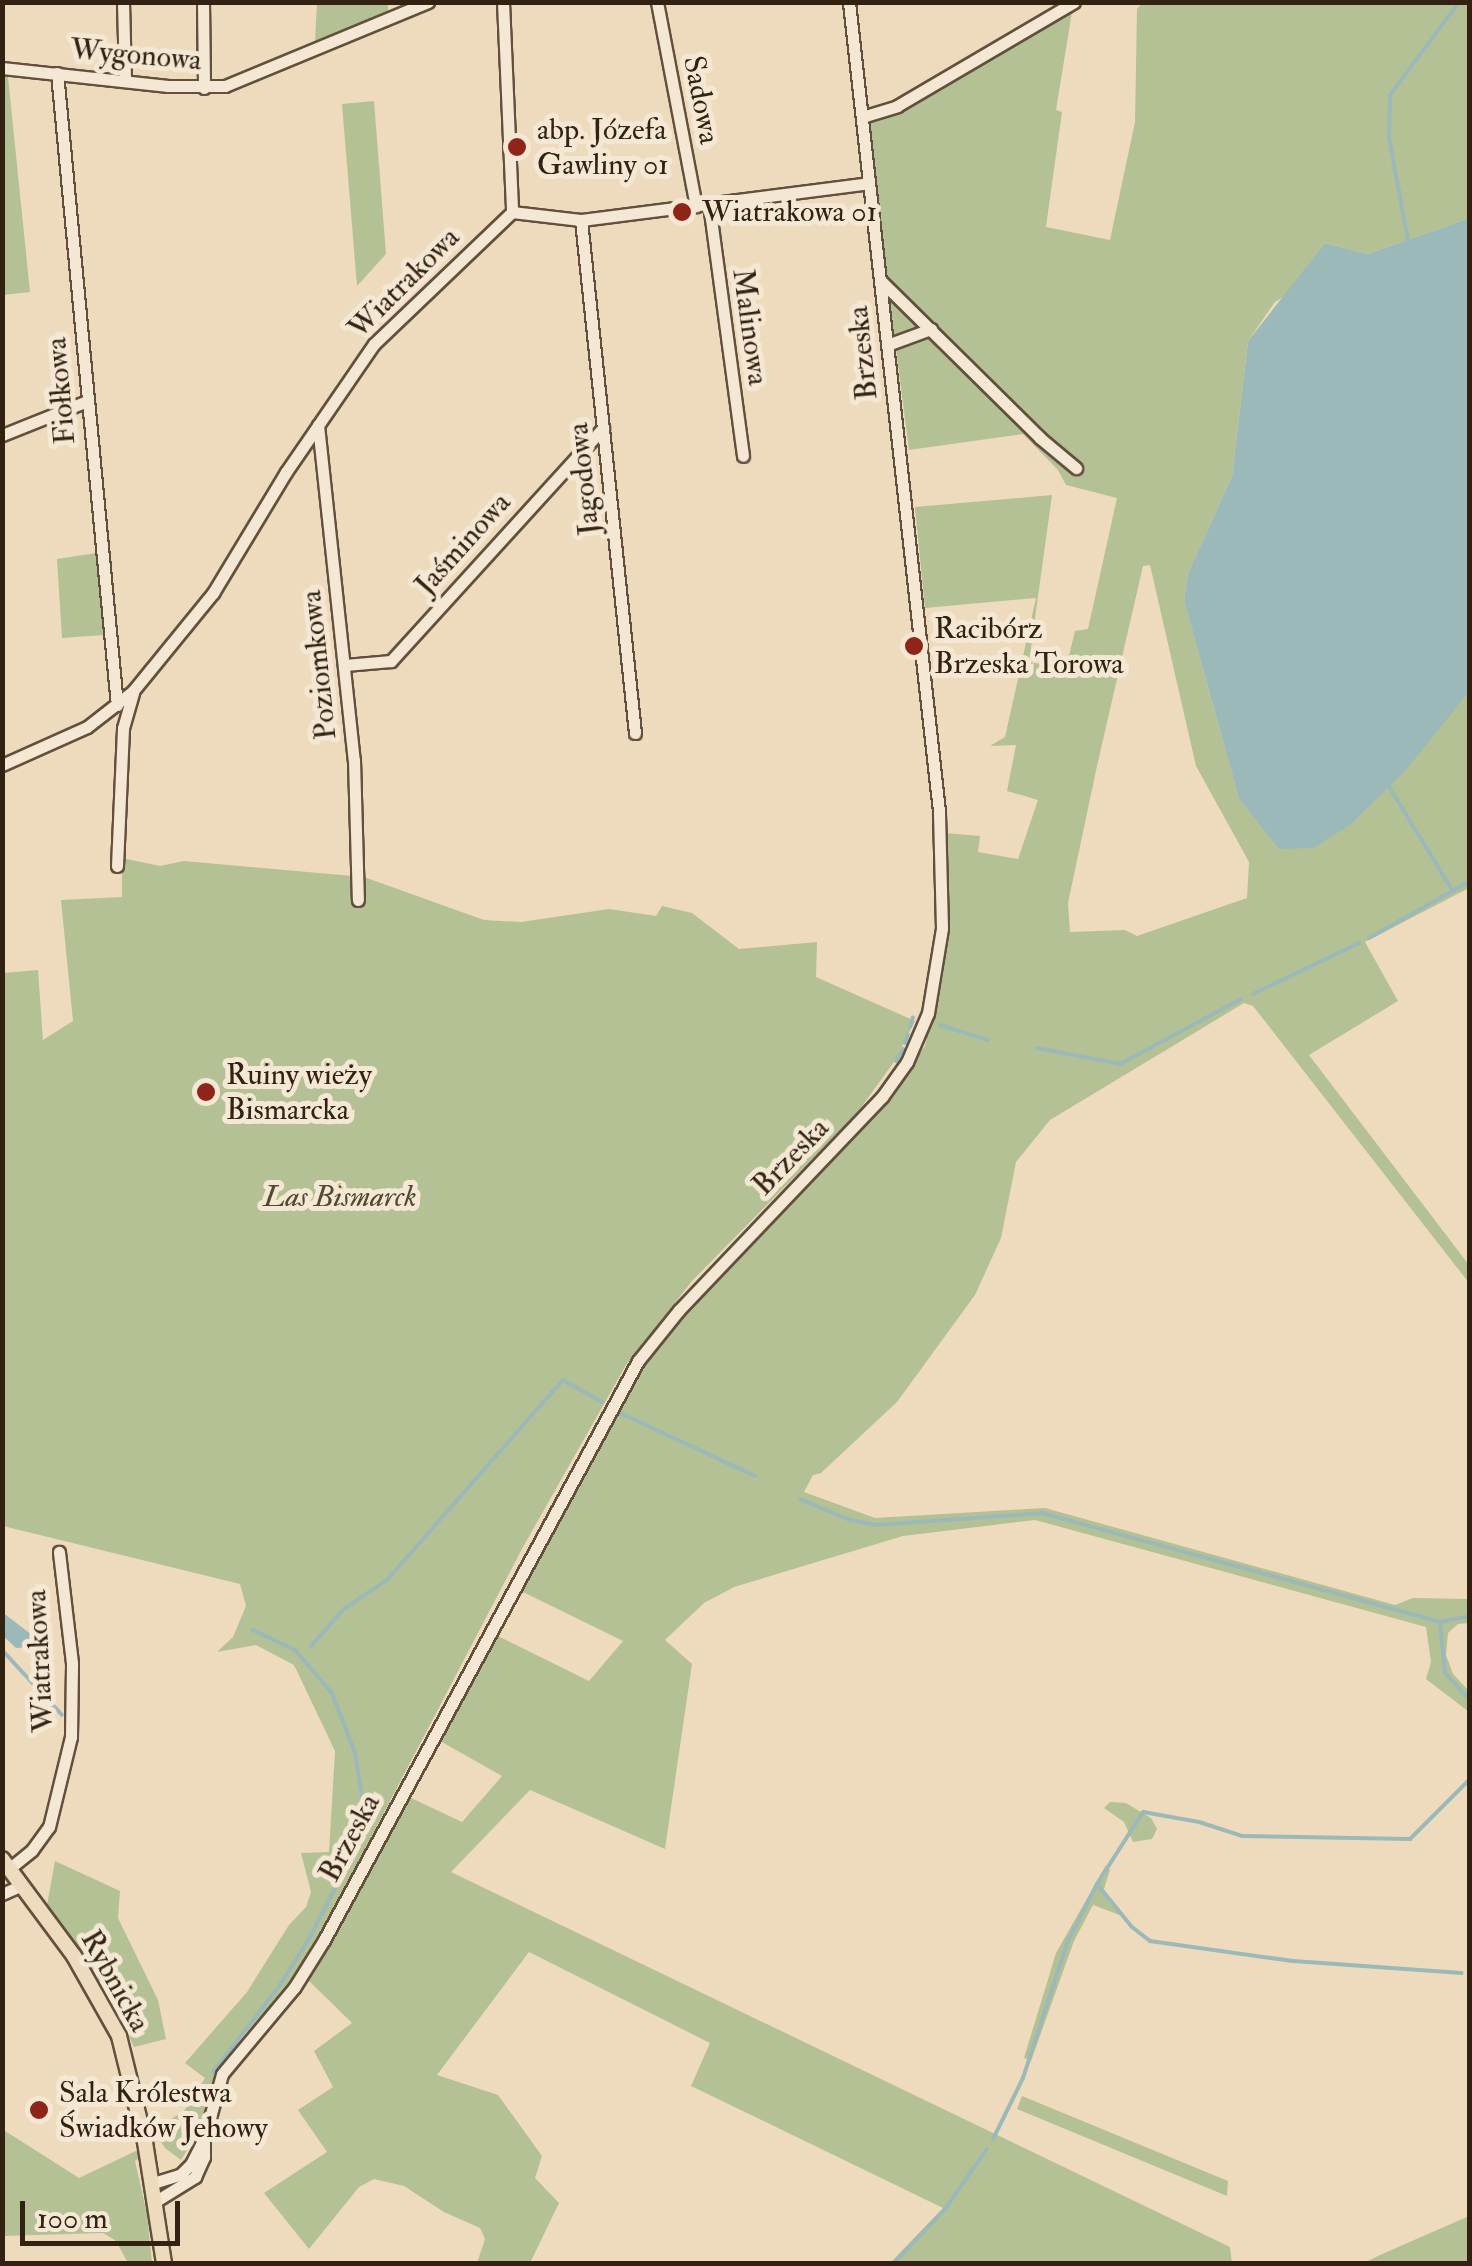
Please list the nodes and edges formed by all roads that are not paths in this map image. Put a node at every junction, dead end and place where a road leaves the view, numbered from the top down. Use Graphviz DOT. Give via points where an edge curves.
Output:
graph roads {
  1 [pos="123,2"];
  2 [pos="203,2"];
  3 [pos="428,2"];
  4 [pos="503,2"];
  5 [pos="658,2"];
  6 [pos="849,2"];
  7 [pos="1074,2"];
  8 [pos="2,68"];
  9 [pos="57,73"];
  10 [pos="125,81"];
  11 [pos="204,88"];
  12 [pos="862,117"];
  13 [pos="869,183"];
  14 [pos="702,205"];
  15 [pos="512,212"];
  16 [pos="582,220"];
  17 [pos="880,280"];
  18 [pos="931,329"];
  19 [pos="887,346"];
  20 [pos="87,402"];
  21 [pos="318,425"];
  22 [pos="603,428"];
  23 [pos="2,435"];
  24 [pos="743,456"];
  25 [pos="1076,468"];
  26 [pos="345,664"];
  27 [pos="133,691"];
  28 [pos="117,705"];
  29 [pos="106,716"];
  30 [pos="122,728"];
  31 [pos="635,733"];
  32 [pos="2,765"];
  33 [pos="117,866"];
  34 [pos="358,900"];
  35 [pos="59,1552"];
  36 [pos="6,1863"];
  37 [pos="22,1885"];
  38 [pos="2,1894"];
  39 [pos="204,2139"];
  40 [pos="154,2184"];
  41 [pos="156,2201"];
  42 [pos="164,2264"];
  1 -- 10 [label="street"];
  2 -- 11 [label="street"];
  3 -- 11 [label="street, Wygonowa" via="250,78"];
  4 -- 15 [label="street"];
  5 -- 14 [label="street, Sadowa"];
  6 -- 12 [label="street, Brzeska"];
  7 -- 12 [label="street" via="897,106"];
  8 -- 9 [label="street, Wygonowa"];
  9 -- 10 [label="street, Wygonowa"];
  9 -- 20 [label="street, Fiołkowa"];
  10 -- 11 [label="street, Wygonowa"];
  12 -- 13 [label="street, Brzeska"];
  13 -- 14 [label="street"];
  13 -- 17 [label="street, Brzeska"];
  14 -- 16 [label="street"];
  14 -- 24 [label="street, Malinowa"];
  15 -- 16 [label="street"];
  15 -- 21 [label="street, Wiatrakowa" via="374,344"];
  16 -- 22 [label="street, Jagodowa"];
  17 -- 18 [label="street"];
  17 -- 19 [label="street, Brzeska"];
  18 -- 19 [label="street"];
  18 -- 25 [label="street"];
  19 -- 39 [label="street, Brzeska" via="940,828 940,946 921,1034 882,1096 638,1361 324,1940 294,1988 222,2074"];
  20 -- 23 [label="street"];
  20 -- 28 [label="street, Fiołkowa"];
  21 -- 26 [label="street, Poziomkowa"];
  21 -- 27 [label="street, Wiatrakowa" via="212,593"];
  22 -- 26 [label="street, Jaśminowa" via="392,661"];
  22 -- 31 [label="street, Jagodowa"];
  26 -- 34 [label="street, Poziomkowa"];
  27 -- 28 [label="street, Wiatrakowa"];
  27 -- 30 [label="street, Wiatrakowa"];
  28 -- 29 [label="street, Wiatrakowa"];
  29 -- 30 [label="street"];
  29 -- 32 [label="street, Wiatrakowa"];
  30 -- 33 [label="street, Wiatrakowa"];
  35 -- 36 [label="street, Wiatrakowa" via="72,1662 71,1737 49,1827 32,1850"];
  36 -- 37 [label="main road, Rybnicka"];
  37 -- 38 [label="street"];
  37 -- 40 [label="main road, Rybnicka" via="74,1956 119,2036"];
  39 -- 40 [label="street, Brzeska" via="180,2175"];
  39 -- 41 [label="street" via="194,2178"];
  40 -- 41 [label="main road, Rybnicka"];
  41 -- 42 [label="main road, Rybnicka"];
}
